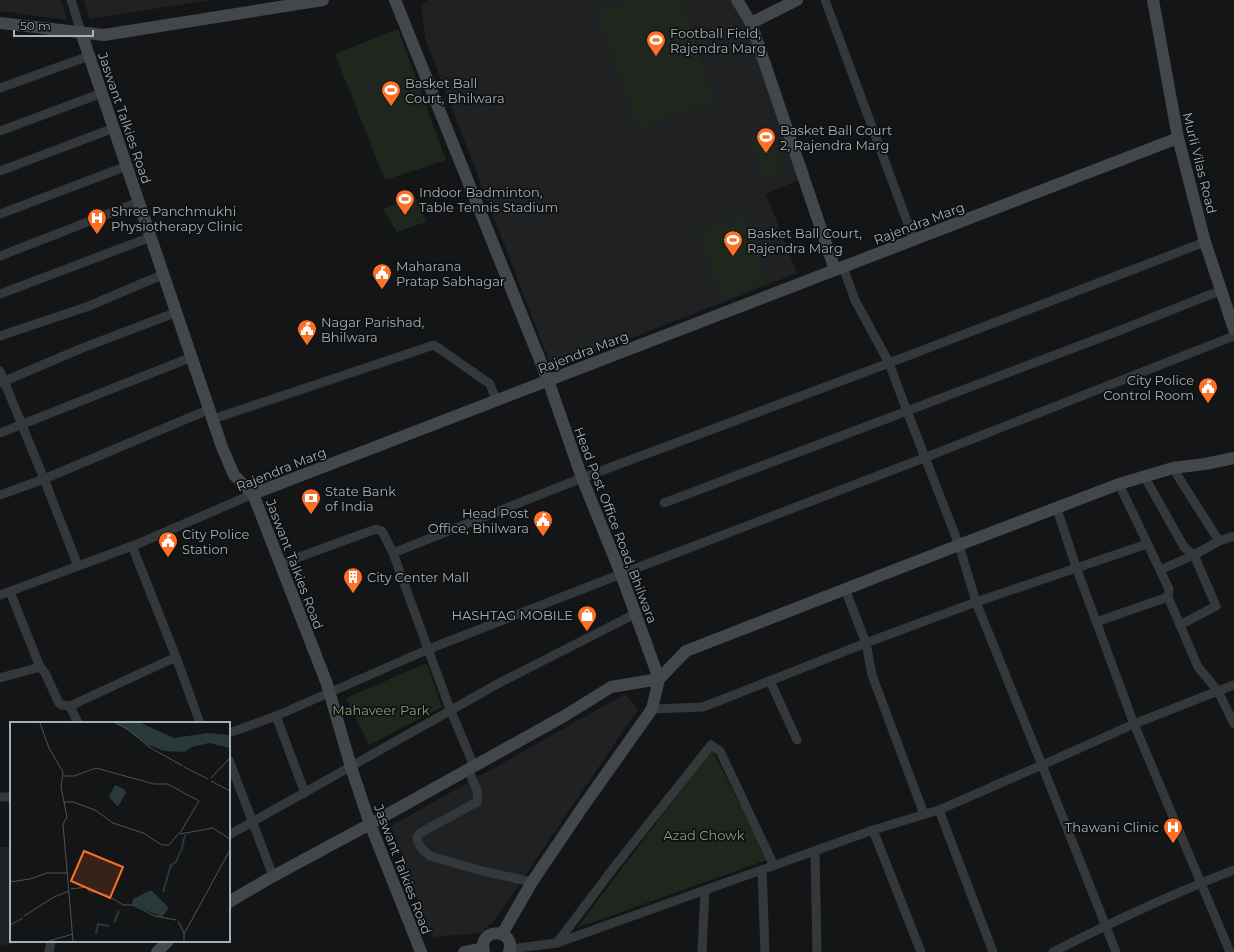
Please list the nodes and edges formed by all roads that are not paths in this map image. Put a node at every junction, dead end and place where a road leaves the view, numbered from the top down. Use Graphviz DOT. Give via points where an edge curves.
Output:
graph roads {
  1 [pos="71,0"];
  2 [pos="323,0"];
  3 [pos="395,0"];
  4 [pos="737,0"];
  5 [pos="797,0"];
  6 [pos="825,0"];
  7 [pos="1153,0"];
  8 [pos="0,23"];
  9 [pos="751,23"];
  10 [pos="81,32"];
  11 [pos="89,56"];
  12 [pos="0,88"];
  13 [pos="102,93"];
  14 [pos="114,128"];
  15 [pos="0,131"];
  16 [pos="1178,138"];
  17 [pos="127,166"];
  18 [pos="0,171"];
  19 [pos="139,202"];
  20 [pos="0,214"];
  21 [pos="151,237"];
  22 [pos="914,240"];
  23 [pos="1205,242"];
  24 [pos="0,256"];
  25 [pos="839,269"];
  26 [pos="164,274"];
  27 [pos="1222,290"];
  28 [pos="0,294"];
  29 [pos="177,312"];
  30 [pos="1233,321"];
  31 [pos="0,336"];
  32 [pos="1234,336"];
  33 [pos="192,357"];
  34 [pos="889,363"];
  35 [pos="0,371"];
  36 [pos="548,380"];
  37 [pos="2,382"];
  38 [pos="496,400"];
  39 [pos="907,411"];
  40 [pos="211,414"];
  41 [pos="22,425"];
  42 [pos="0,433"];
  43 [pos="924,458"];
  44 [pos="1234,458"];
  45 [pos="1173,468"];
  46 [pos="1144,476"];
  47 [pos="582,478"];
  48 [pos="44,479"];
  49 [pos="1119,484"];
  50 [pos="253,494"];
  51 [pos="0,495"];
  52 [pos="664,503"];
  53 [pos="1057,509"];
  54 [pos="1234,536"];
  55 [pos="1234,540"];
  56 [pos="1219,541"];
  57 [pos="1147,544"];
  58 [pos="959,545"];
  59 [pos="132,546"];
  60 [pos="393,553"];
  61 [pos="1194,555"];
  62 [pos="280,564"];
  63 [pos="78,566"];
  64 [pos="1076,567"];
  65 [pos="1160,570"];
  66 [pos="621,574"];
  67 [pos="845,589"];
  68 [pos="10,592"];
  69 [pos="0,596"];
  70 [pos="1168,597"];
  71 [pos="976,602"];
  72 [pos="635,614"];
  73 [pos="1096,622"];
  74 [pos="1180,625"];
  75 [pos="866,643"];
  76 [pos="429,649"];
  77 [pos="176,657"];
  78 [pos="40,667"];
  79 [pos="0,678"];
  80 [pos="659,679"];
  81 [pos="770,681"];
  82 [pos="1234,685"];
  83 [pos="1218,691"];
  84 [pos="329,692"];
  85 [pos="70,706"];
  86 [pos="450,709"];
  87 [pos="652,709"];
  88 [pos="276,716"];
  89 [pos="78,722"];
  90 [pos="200,722"];
  91 [pos="1134,724"];
  92 [pos="1234,724"];
  93 [pos="230,733"];
  94 [pos="797,740"];
  95 [pos="1042,765"];
  96 [pos="230,766"];
  97 [pos="351,767"];
  98 [pos="471,767"];
  99 [pos="232,777"];
  100 [pos="305,793"];
  101 [pos="939,810"];
  102 [pos="924,814"];
  103 [pos="252,822"];
  104 [pos="370,824"];
  105 [pos="873,830"];
  106 [pos="230,834"];
  107 [pos="816,851"];
  108 [pos="774,866"];
  109 [pos="762,870"];
  110 [pos="1234,870"];
  111 [pos="272,876"];
  112 [pos="532,882"];
  113 [pos="1201,883"];
  114 [pos="705,890"];
  115 [pos="230,901"];
  116 [pos="1106,926"];
  117 [pos="502,934"];
  118 [pos="51,942"];
  119 [pos="167,942"];
  120 [pos="557,943"];
  121 [pos="483,950"];
  122 [pos="510,951"];
  123 [pos="49,952"];
  124 [pos="157,952"];
  125 [pos="421,952"];
  126 [pos="464,952"];
  127 [pos="702,952"];
  128 [pos="765,952"];
  129 [pos="817,952"];
  130 [pos="921,952"];
  131 [pos="993,952"];
  132 [pos="1053,952"];
  133 [pos="1116,952"];
  134 [pos="1230,952"];
  1 -- 10 [label="street"];
  2 -- 10 [label="street" via="104,35"];
  3 -- 36 [label="street, Head Post Office Road, Bhilwara"];
  4 -- 9 [label="street"];
  5 -- 9 [label="street"];
  6 -- 22 [label="street"];
  7 -- 16 [label="street, Murli Vilas Road"];
  8 -- 10 [label="street"];
  9 -- 25 [label="street"];
  10 -- 11 [label="street, Jaswant Talkies Road"];
  11 -- 12 [label="street"];
  11 -- 13 [label="street, Jaswant Talkies Road"];
  13 -- 14 [label="street, Jaswant Talkies Road"];
  13 -- 15 [label="street"];
  14 -- 17 [label="street, Jaswant Talkies Road"];
  14 -- 18 [label="street"];
  16 -- 22 [label="street, Rajendra Marg"];
  16 -- 23 [label="street, Murli Vilas Road"];
  17 -- 19 [label="street, Jaswant Talkies Road"];
  17 -- 20 [label="street"];
  19 -- 21 [label="street, Jaswant Talkies Road"];
  19 -- 24 [label="street"];
  21 -- 26 [label="street, Jaswant Talkies Road"];
  21 -- 28 [label="street"];
  22 -- 25 [label="street, Rajendra Marg"];
  23 -- 27 [label="street, Murli Vilas Road"];
  23 -- 34 [label="street"];
  25 -- 34 [label="street"];
  25 -- 36 [label="street, Rajendra Marg"];
  26 -- 29 [label="street, Jaswant Talkies Road"];
  26 -- 31 [label="street" via="89,306"];
  27 -- 30 [label="street, Murli Vilas Road"];
  27 -- 39 [label="street"];
  29 -- 33 [label="street, Jaswant Talkies Road"];
  29 -- 37 [label="street"];
  32 -- 43 [label="street"];
  33 -- 40 [label="street, Jaswant Talkies Road"];
  33 -- 41 [label="street"];
  34 -- 39 [label="street"];
  34 -- 47 [label="street"];
  35 -- 37 [label="street"];
  36 -- 38 [label="street, Rajendra Marg"];
  36 -- 47 [label="street, Head Post Office Road, Bhilwara"];
  37 -- 41 [label="street"];
  38 -- 40 [label="street" via="490,384 434,345 368,368"];
  38 -- 50 [label="street, Rajendra Marg"];
  39 -- 43 [label="street"];
  39 -- 52 [label="street"];
  40 -- 48 [label="street"];
  40 -- 50 [label="street, Jaswant Talkies Road" via="234,474"];
  41 -- 42 [label="street"];
  41 -- 48 [label="street"];
  43 -- 58 [label="street"];
  43 -- 66 [label="street"];
  44 -- 45 [label="street"];
  45 -- 46 [label="street"];
  45 -- 56 [label="street"];
  46 -- 49 [label="street"];
  46 -- 61 [label="street" via="1184,547"];
  47 -- 60 [label="street"];
  47 -- 66 [label="street, Head Post Office Road, Bhilwara"];
  48 -- 51 [label="street"];
  48 -- 63 [label="street"];
  49 -- 53 [label="street"];
  49 -- 57 [label="street"];
  50 -- 59 [label="street, Rajendra Marg"];
  50 -- 62 [label="street, Jaswant Talkies Road"];
  53 -- 58 [label="street"];
  53 -- 64 [label="street"];
  54 -- 55 [label="street"];
  54 -- 56 [label="street"];
  56 -- 61 [label="street"];
  57 -- 64 [label="street"];
  57 -- 65 [label="street"];
  58 -- 67 [label="street"];
  58 -- 71 [label="street"];
  59 -- 63 [label="street, Rajendra Marg"];
  59 -- 77 [label="street"];
  60 -- 62 [label="street" via="382,531 376,528"];
  60 -- 76 [label="street"];
  61 -- 65 [label="street"];
  61 -- 74 [label="street" via="1216,606"];
  62 -- 84 [label="street, Jaswant Talkies Road"];
  63 -- 68 [label="street, Rajendra Marg"];
  64 -- 71 [label="street"];
  64 -- 73 [label="street"];
  65 -- 70 [label="street" via="1169,589"];
  66 -- 72 [label="street, Head Post Office Road, Bhilwara"];
  66 -- 76 [label="street"];
  67 -- 75 [label="street"];
  67 -- 80 [label="street" via="686,651"];
  68 -- 69 [label="street, Rajendra Marg"];
  68 -- 78 [label="street"];
  70 -- 73 [label="street"];
  70 -- 74 [label="street"];
  71 -- 75 [label="street"];
  71 -- 95 [label="street"];
  72 -- 80 [label="street, Head Post Office Road, Bhilwara"];
  72 -- 86 [label="street"];
  73 -- 91 [label="street"];
  74 -- 83 [label="street" via="1198,668"];
  75 -- 81 [label="street"];
  75 -- 102 [label="street" via="872,675"];
  76 -- 84 [label="street"];
  76 -- 86 [label="street"];
  77 -- 85 [label="street"];
  77 -- 90 [label="street"];
  78 -- 79 [label="street"];
  78 -- 85 [label="street" via="59,703"];
  80 -- 87 [label="street"];
  80 -- 98 [label="street" via="611,687"];
  81 -- 87 [label="street" via="703,707"];
  81 -- 94 [label="street"];
  82 -- 83 [label="street"];
  83 -- 91 [label="street"];
  83 -- 92 [label="street"];
  84 -- 88 [label="street"];
  84 -- 97 [label="street, Jaswant Talkies Road"];
  85 -- 89 [label="street"];
  86 -- 97 [label="street"];
  86 -- 98 [label="street"];
  87 -- 112 [label="street"];
  88 -- 93 [label="street"];
  88 -- 100 [label="street"];
  91 -- 95 [label="street"];
  91 -- 113 [label="street"];
  95 -- 101 [label="street"];
  95 -- 116 [label="street"];
  96 -- 99 [label="street"];
  97 -- 100 [label="street"];
  97 -- 104 [label="street, Jaswant Talkies Road"];
  98 -- 104 [label="street"];
  98 -- 112 [label="street" via="478,802 420,833 417,837 418,842 430,856"];
  99 -- 103 [label="street"];
  100 -- 103 [label="street"];
  101 -- 102 [label="street"];
  101 -- 131 [label="street"];
  102 -- 105 [label="street"];
  103 -- 106 [label="street"];
  103 -- 111 [label="street"];
  104 -- 111 [label="street"];
  104 -- 125 [label="street, Jaswant Talkies Road"];
  105 -- 107 [label="street"];
  105 -- 130 [label="street"];
  107 -- 108 [label="street"];
  107 -- 129 [label="street"];
  108 -- 109 [label="street"];
  108 -- 120 [label="street" via="720,751 710,745"];
  109 -- 114 [label="street"];
  109 -- 128 [label="street"];
  110 -- 113 [label="street"];
  111 -- 115 [label="street"];
  112 -- 117 [label="street"];
  113 -- 116 [label="street"];
  113 -- 134 [label="street"];
  114 -- 120 [label="street"];
  114 -- 127 [label="street"];
  116 -- 132 [label="street"];
  116 -- 133 [label="street"];
  117 -- 121 [label="street" via="494,933 487,937"];
  117 -- 122 [label="street" via="509,940"];
  118 -- 123 [label="street"];
  119 -- 124 [label="street"];
  120 -- 122 [label="street"];
  121 -- 126 [label="street"];
}
